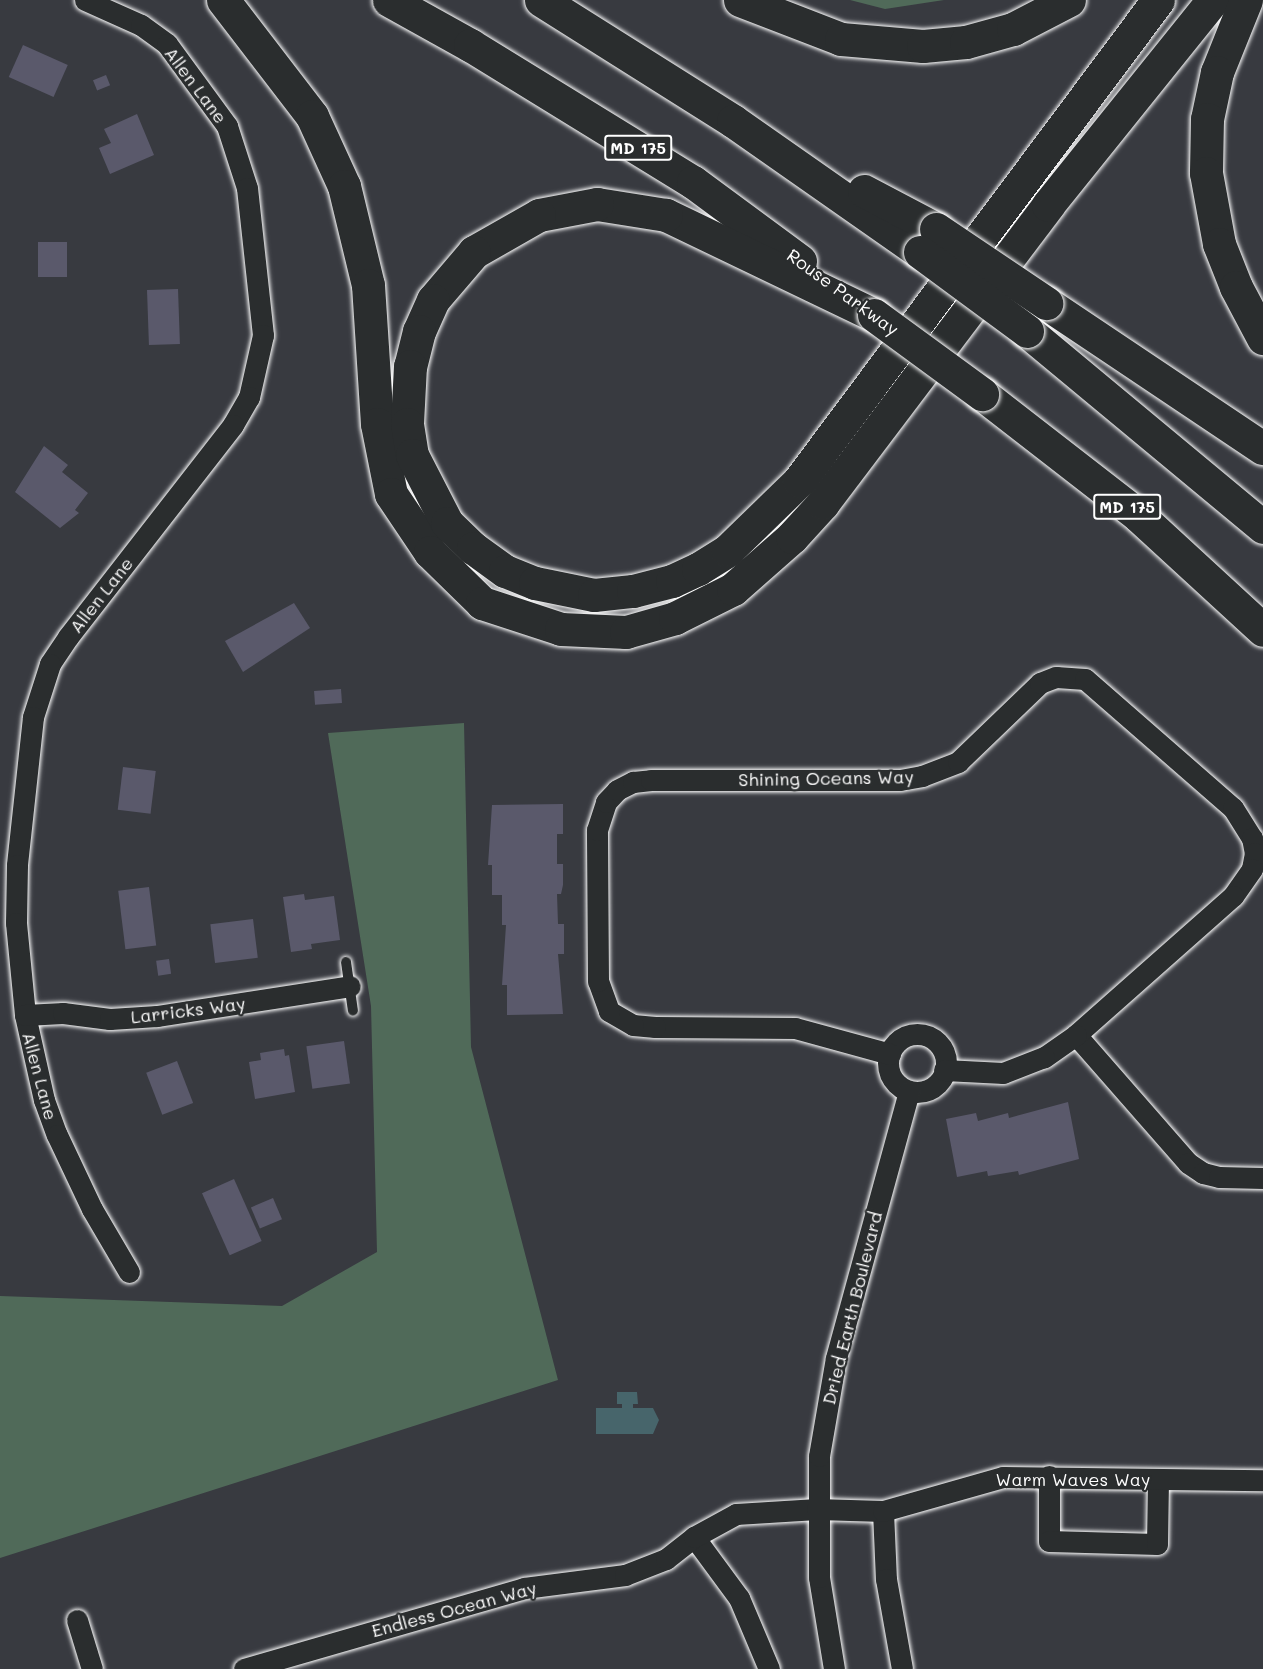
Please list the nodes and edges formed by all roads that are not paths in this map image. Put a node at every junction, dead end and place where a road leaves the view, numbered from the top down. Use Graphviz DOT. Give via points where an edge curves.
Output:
graph roads {
  1 [pos="85,0"];
  2 [pos="223,0"];
  3 [pos="389,0"];
  4 [pos="541,0"];
  5 [pos="740,0"];
  6 [pos="1069,0"];
  7 [pos="1158,0"];
  8 [pos="1213,0"];
  9 [pos="1246,0"];
  10 [pos="928,240"];
  11 [pos="874,315"];
  12 [pos="1263,338"];
  13 [pos="1263,448"];
  14 [pos="1263,527"];
  15 [pos="1263,630"];
  16 [pos="1259,854"];
  17 [pos="346,962"];
  18 [pos="350,986"];
  19 [pos="353,1011"];
  20 [pos="25,1015"];
  21 [pos="1076,1035"];
  22 [pos="890,1054"];
  23 [pos="944,1070"];
  24 [pos="909,1092"];
  25 [pos="1263,1178"];
  26 [pos="129,1272"];
  27 [pos="1049,1476"];
  28 [pos="1158,1479"];
  29 [pos="1263,1479"];
  30 [pos="817,1509"];
  31 [pos="883,1511"];
  32 [pos="694,1537"];
  33 [pos="77,1620"];
  34 [pos="92,1669"];
  35 [pos="244,1669"];
  36 [pos="769,1669"];
  37 [pos="834,1669"];
  38 [pos="902,1669"];
  1 -- 20 [label="street, Allen Lane" via="141,25 167,44 227,126 247,188 263,335 249,397 233,425 68,637 40,688 27,756 17,865 16,923"];
  2 -- 8 [label="main road" via="312,116 344,186 368,285 377,424 391,494 430,552 482,603 561,629 626,632 675,618 733,589 824,503 1048,205"];
  3 -- 11 [label="main road, Rouse Parkway / MD 175" via="693,182"];
  4 -- 10 [label="main road"];
  5 -- 6 [label="main road" via="841,39 923,46 966,42 1012,29"];
  7 -- 11 [label="main road" via="799,481 728,550 698,569 672,581 633,591 594,595 535,583 505,571 447,523 412,455 406,424 410,366 419,331 433,300 474,252 538,215 597,204 666,215"];
  9 -- 12 [label="main road" via="1217,72 1207,119 1206,173 1219,244"];
  10 -- 13 [label="main road, bridge" via="1046,303"];
  10 -- 14 [label="main road, bridge" via="1027,331"];
  11 -- 15 [label="main road, Rouse Parkway / MD 175, bridge" via="1139,516"];
  16 -- 21 [label="street, Shining Oceans Way" via="1233,896"];
  16 -- 22 [label="street, Shining Oceans Way" via="1244,821 1233,808 1100,689 1071,676 1040,683 958,762 922,777 651,780 633,782 617,790 606,802 597,830 598,981 609,1011 633,1024 655,1027 795,1028"];
  17 -- 18 [label="lane"];
  18 -- 19 [label="lane"];
  18 -- 20 [label="street, Larricks Way" via="157,1016 110,1019 63,1013"];
  20 -- 26 [label="street, Allen Lane" via="44,1100 57,1135 92,1209"];
  21 -- 23 [label="street, Shining Oceans Way" via="1038,1061 1004,1073"];
  21 -- 25 [label="street" via="1188,1163 1219,1177"];
  22 -- 23 [label="street" via="893,1045 906,1036 925,1035 943,1048"];
  22 -- 24 [label="street" via="890,1077"];
  23 -- 24 [label="street" via="934,1086 922,1092"];
  24 -- 30 [label="street, Dried Earth Boulevard" via="836,1358 819,1456"];
  27 -- 28 [label="street, Warm Waves Way"];
  27 -- 28 [label="street" via="1049,1541 1157,1544"];
  27 -- 31 [label="street, Warm Waves Way" via="977,1481"];
  28 -- 29 [label="street, Warm Waves Way"];
  30 -- 31 [label="street, Warm Waves Way"];
  30 -- 32 [label="street, Endless Ocean Way" via="736,1514"];
  30 -- 37 [label="street, Dried Earth Boulevard" via="819,1577"];
  31 -- 38 [label="street" via="886,1579"];
  32 -- 35 [label="street, Endless Ocean Way" via="666,1559 625,1575 524,1587"];
  32 -- 36 [label="street" via="739,1598"];
  33 -- 34 [label="street"];
}
